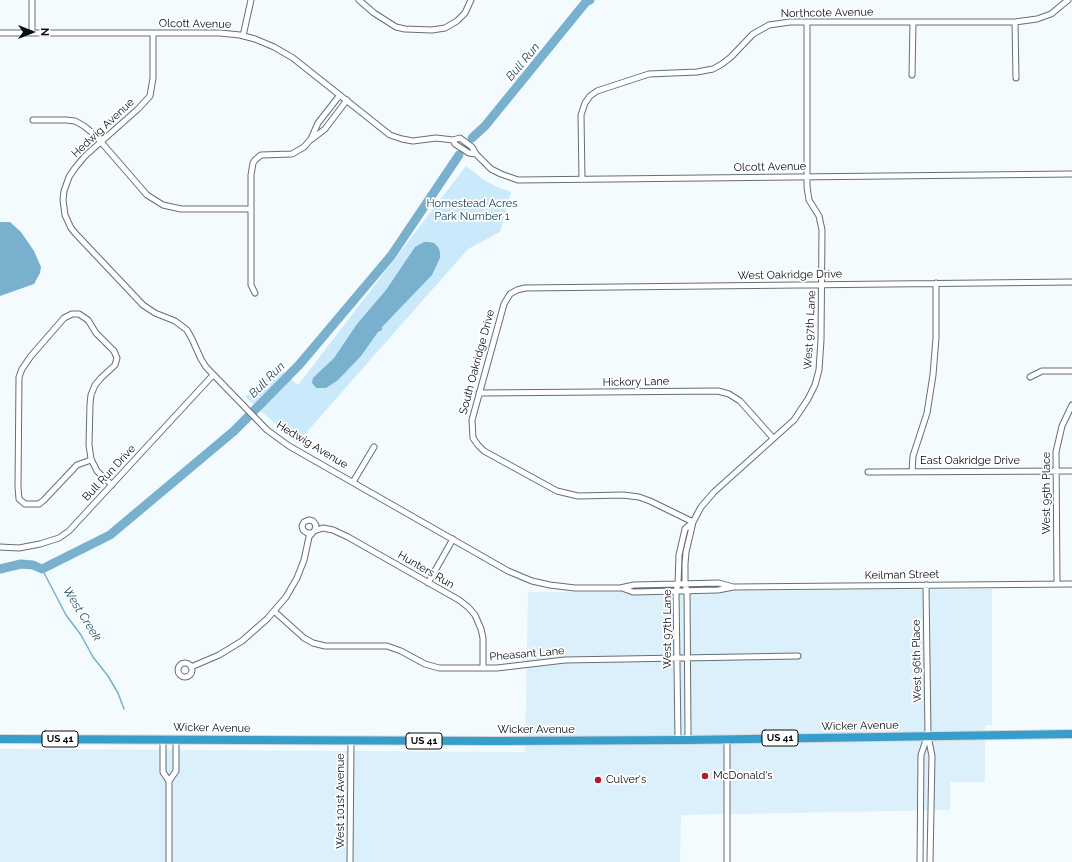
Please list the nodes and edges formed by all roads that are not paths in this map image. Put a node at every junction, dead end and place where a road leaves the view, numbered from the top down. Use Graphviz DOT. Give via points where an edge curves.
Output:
graph roads {
  1 [pos="32,0"];
  2 [pos="251,0"];
  3 [pos="359,0"];
  4 [pos="471,0"];
  5 [pos="1068,0"];
  6 [pos="807,22"];
  7 [pos="1016,22"];
  8 [pos="913,23"];
  9 [pos="0,33"];
  10 [pos="32,33"];
  11 [pos="153,33"];
  12 [pos="243,36"];
  13 [pos="912,75"];
  14 [pos="1016,78"];
  15 [pos="340,95"];
  16 [pos="347,100"];
  17 [pos="33,120"];
  18 [pos="311,139"];
  19 [pos="100,142"];
  20 [pos="1072,174"];
  21 [pos="806,177"];
  22 [pos="582,179"];
  23 [pos="251,209"];
  24 [pos="1072,282"];
  25 [pos="936,283"];
  26 [pos="822,285"];
  27 [pos="255,293"];
  28 [pos="510,294"];
  29 [pos="1072,371"];
  30 [pos="213,375"];
  31 [pos="1030,377"];
  32 [pos="479,394"];
  33 [pos="1072,405"];
  34 [pos="773,438"];
  35 [pos="374,447"];
  36 [pos="91,460"];
  37 [pos="1055,471"];
  38 [pos="1072,471"];
  39 [pos="868,472"];
  40 [pos="912,472"];
  41 [pos="353,482"];
  42 [pos="112,485"];
  43 [pos="692,522"];
  44 [pos="453,539"];
  45 [pos="0,548"];
  46 [pos="428,583"];
  47 [pos="1057,583"];
  48 [pos="678,584"];
  49 [pos="685,584"];
  50 [pos="1072,584"];
  51 [pos="926,585"];
  52 [pos="733,587"];
  53 [pos="620,588"];
  54 [pos="676,591"];
  55 [pos="687,591"];
  56 [pos="274,611"];
  57 [pos="798,656"];
  58 [pos="688,658"];
  59 [pos="677,659"];
  60 [pos="191,667"];
  61 [pos="483,668"];
  62 [pos="1072,734"];
  63 [pos="928,736"];
  64 [pos="0,739"];
  65 [pos="163,739"];
  66 [pos="176,739"];
  67 [pos="727,739"];
  68 [pos="678,740"];
  69 [pos="687,740"];
  70 [pos="351,741"];
  71 [pos="169,782"];
  72 [pos="169,862"];
  73 [pos="350,862"];
  74 [pos="727,862"];
  75 [pos="920,862"];
  76 [pos="930,862"];
  1 -- 10 [label="street"];
  2 -- 12 [label="street"];
  3 -- 4 [label="street" via="396,27 420,30 450,26 465,13"];
  5 -- 7 [label="street, Northcote Avenue" via="1051,14"];
  6 -- 8 [label="street, Northcote Avenue"];
  6 -- 21 [label="street, West 97th Lane"];
  6 -- 22 [label="street, Northcote Avenue" via="779,23 765,27 753,34 718,67 697,72 649,74 594,93 582,111"];
  7 -- 8 [label="street, Northcote Avenue"];
  7 -- 14 [label="street"];
  8 -- 13 [label="street"];
  9 -- 10 [label="street, Olcott Avenue"];
  10 -- 11 [label="street, Olcott Avenue"];
  11 -- 12 [label="street, Olcott Avenue" via="220,32"];
  11 -- 19 [label="street, Hedwig Avenue" via="153,78 150,96"];
  12 -- 15 [label="street, Olcott Avenue" via="279,49"];
  15 -- 16 [label="street, Olcott Avenue"];
  15 -- 18 [label="street" via="318,123"];
  16 -- 18 [label="street" via="325,129"];
  16 -- 22 [label="street, Olcott Avenue" via="396,137 413,141 460,138 496,172 513,178"];
  17 -- 19 [label="street" via="75,121 88,128"];
  18 -- 23 [label="street" via="296,152 265,154 255,160 251,171"];
  19 -- 23 [label="street" via="147,195 159,203 181,208"];
  19 -- 30 [label="street, Hedwig Avenue" via="78,164 67,182 63,200 71,228 143,304 175,321 186,330 195,343 201,359"];
  20 -- 21 [label="street, Olcott Avenue"];
  21 -- 22 [label="street, Olcott Avenue"];
  21 -- 26 [label="street, West 97th Lane" via="808,196 821,221"];
  23 -- 27 [label="street" via="251,285"];
  24 -- 25 [label="street, West Oakridge Drive"];
  25 -- 26 [label="street, West Oakridge Drive"];
  25 -- 40 [label="street" via="936,346 933,375 926,413 913,456"];
  26 -- 28 [label="street, West Oakridge Drive" via="525,288"];
  26 -- 34 [label="street, West 97th Lane" via="821,356 817,378 799,414"];
  28 -- 32 [label="street, South Oakridge Drive" via="504,304"];
  29 -- 31 [label="street" via="1042,371"];
  30 -- 41 [label="street, Hedwig Avenue" via="255,418 282,441"];
  30 -- 42 [label="street, Bull Run Drive"];
  32 -- 34 [label="street, Hickory Lane" via="718,391 740,401"];
  32 -- 43 [label="street, South Oakridge Drive" via="472,430 473,438 484,451 557,491 578,496 639,497"];
  33 -- 37 [label="street, West 95th Place" via="1059,435"];
  34 -- 43 [label="street, West 97th Lane" via="709,497"];
  35 -- 41 [label="street"];
  36 -- 36 [label="street" via="91,395 98,381 115,365 117,358 114,351 96,334 88,320 79,314 72,314 64,318 28,361 19,377 18,495 23,503 37,505 77,465"];
  36 -- 42 [label="street" via="97,471"];
  37 -- 38 [label="street, East Oakridge Drive"];
  37 -- 40 [label="street, East Oakridge Drive"];
  37 -- 47 [label="street, West 95th Place"];
  39 -- 40 [label="street, East Oakridge Drive"];
  41 -- 44 [label="street, Hedwig Avenue"];
  42 -- 45 [label="street, Bull Run Drive" via="65,535 32,546"];
  43 -- 48 [label="street, West 97th Lane" via="685,529 680,546"];
  43 -- 49 [label="street, West 97th Lane" via="685,558"];
  44 -- 46 [label="street"];
  44 -- 53 [label="street, Hedwig Avenue" via="508,571 538,582 569,588"];
  46 -- 56 [label="street, Hunters Run" via="343,534 323,528 313,532 309,537 297,578"];
  46 -- 61 [label="street, Hunters Run" via="463,603 475,615 482,634"];
  47 -- 50 [label="street, Keilman Street"];
  47 -- 51 [label="street, Keilman Street"];
  48 -- 49 [label="street, Keilman Street"];
  48 -- 53 [label="street, Hedwig Avenue" via="634,585"];
  48 -- 54 [label="street, West 97th Lane"];
  49 -- 52 [label="street, Keilman Street" via="719,583"];
  49 -- 55 [label="street, West 97th Lane"];
  51 -- 52 [label="street, Keilman Street"];
  51 -- 63 [label="street, West 96th Place"];
  52 -- 55 [label="street, Keilman Street"];
  53 -- 54 [label="street, Hedwig Avenue" via="633,592"];
  54 -- 55 [label="street, Keilman Street"];
  54 -- 59 [label="street, West 97th Lane"];
  55 -- 58 [label="street, West 97th Lane"];
  56 -- 60 [label="street" via="242,641"];
  56 -- 61 [label="street, Pheasant Lane" via="304,638 317,644 387,646 435,667"];
  57 -- 58 [label="street, Pheasant Lane"];
  58 -- 59 [label="street, Pheasant Lane"];
  58 -- 69 [label="street, West 97th Lane"];
  59 -- 61 [label="street, Pheasant Lane" via="557,660"];
  59 -- 68 [label="street, West 97th Lane"];
  62 -- 63 [label="highway, Wicker Avenue / US 41"];
  63 -- 67 [label="highway, Wicker Avenue / US 41"];
  63 -- 75 [label="street, West 96th Place" via="922,755"];
  63 -- 76 [label="street, West 96th Place" via="932,756"];
  64 -- 65 [label="highway, Wicker Avenue / US 41"];
  65 -- 66 [label="highway, Wicker Avenue / US 41"];
  65 -- 71 [label="street" via="163,772"];
  66 -- 70 [label="highway, Wicker Avenue / US 41"];
  66 -- 71 [label="street" via="176,771"];
  67 -- 69 [label="highway, Wicker Avenue / US 41"];
  67 -- 74 [label="street"];
  68 -- 69 [label="highway, Wicker Avenue / US 41"];
  68 -- 70 [label="highway, Wicker Avenue / US 41"];
  70 -- 73 [label="street, West 101st Avenue"];
  71 -- 72 [label="street"];
}
